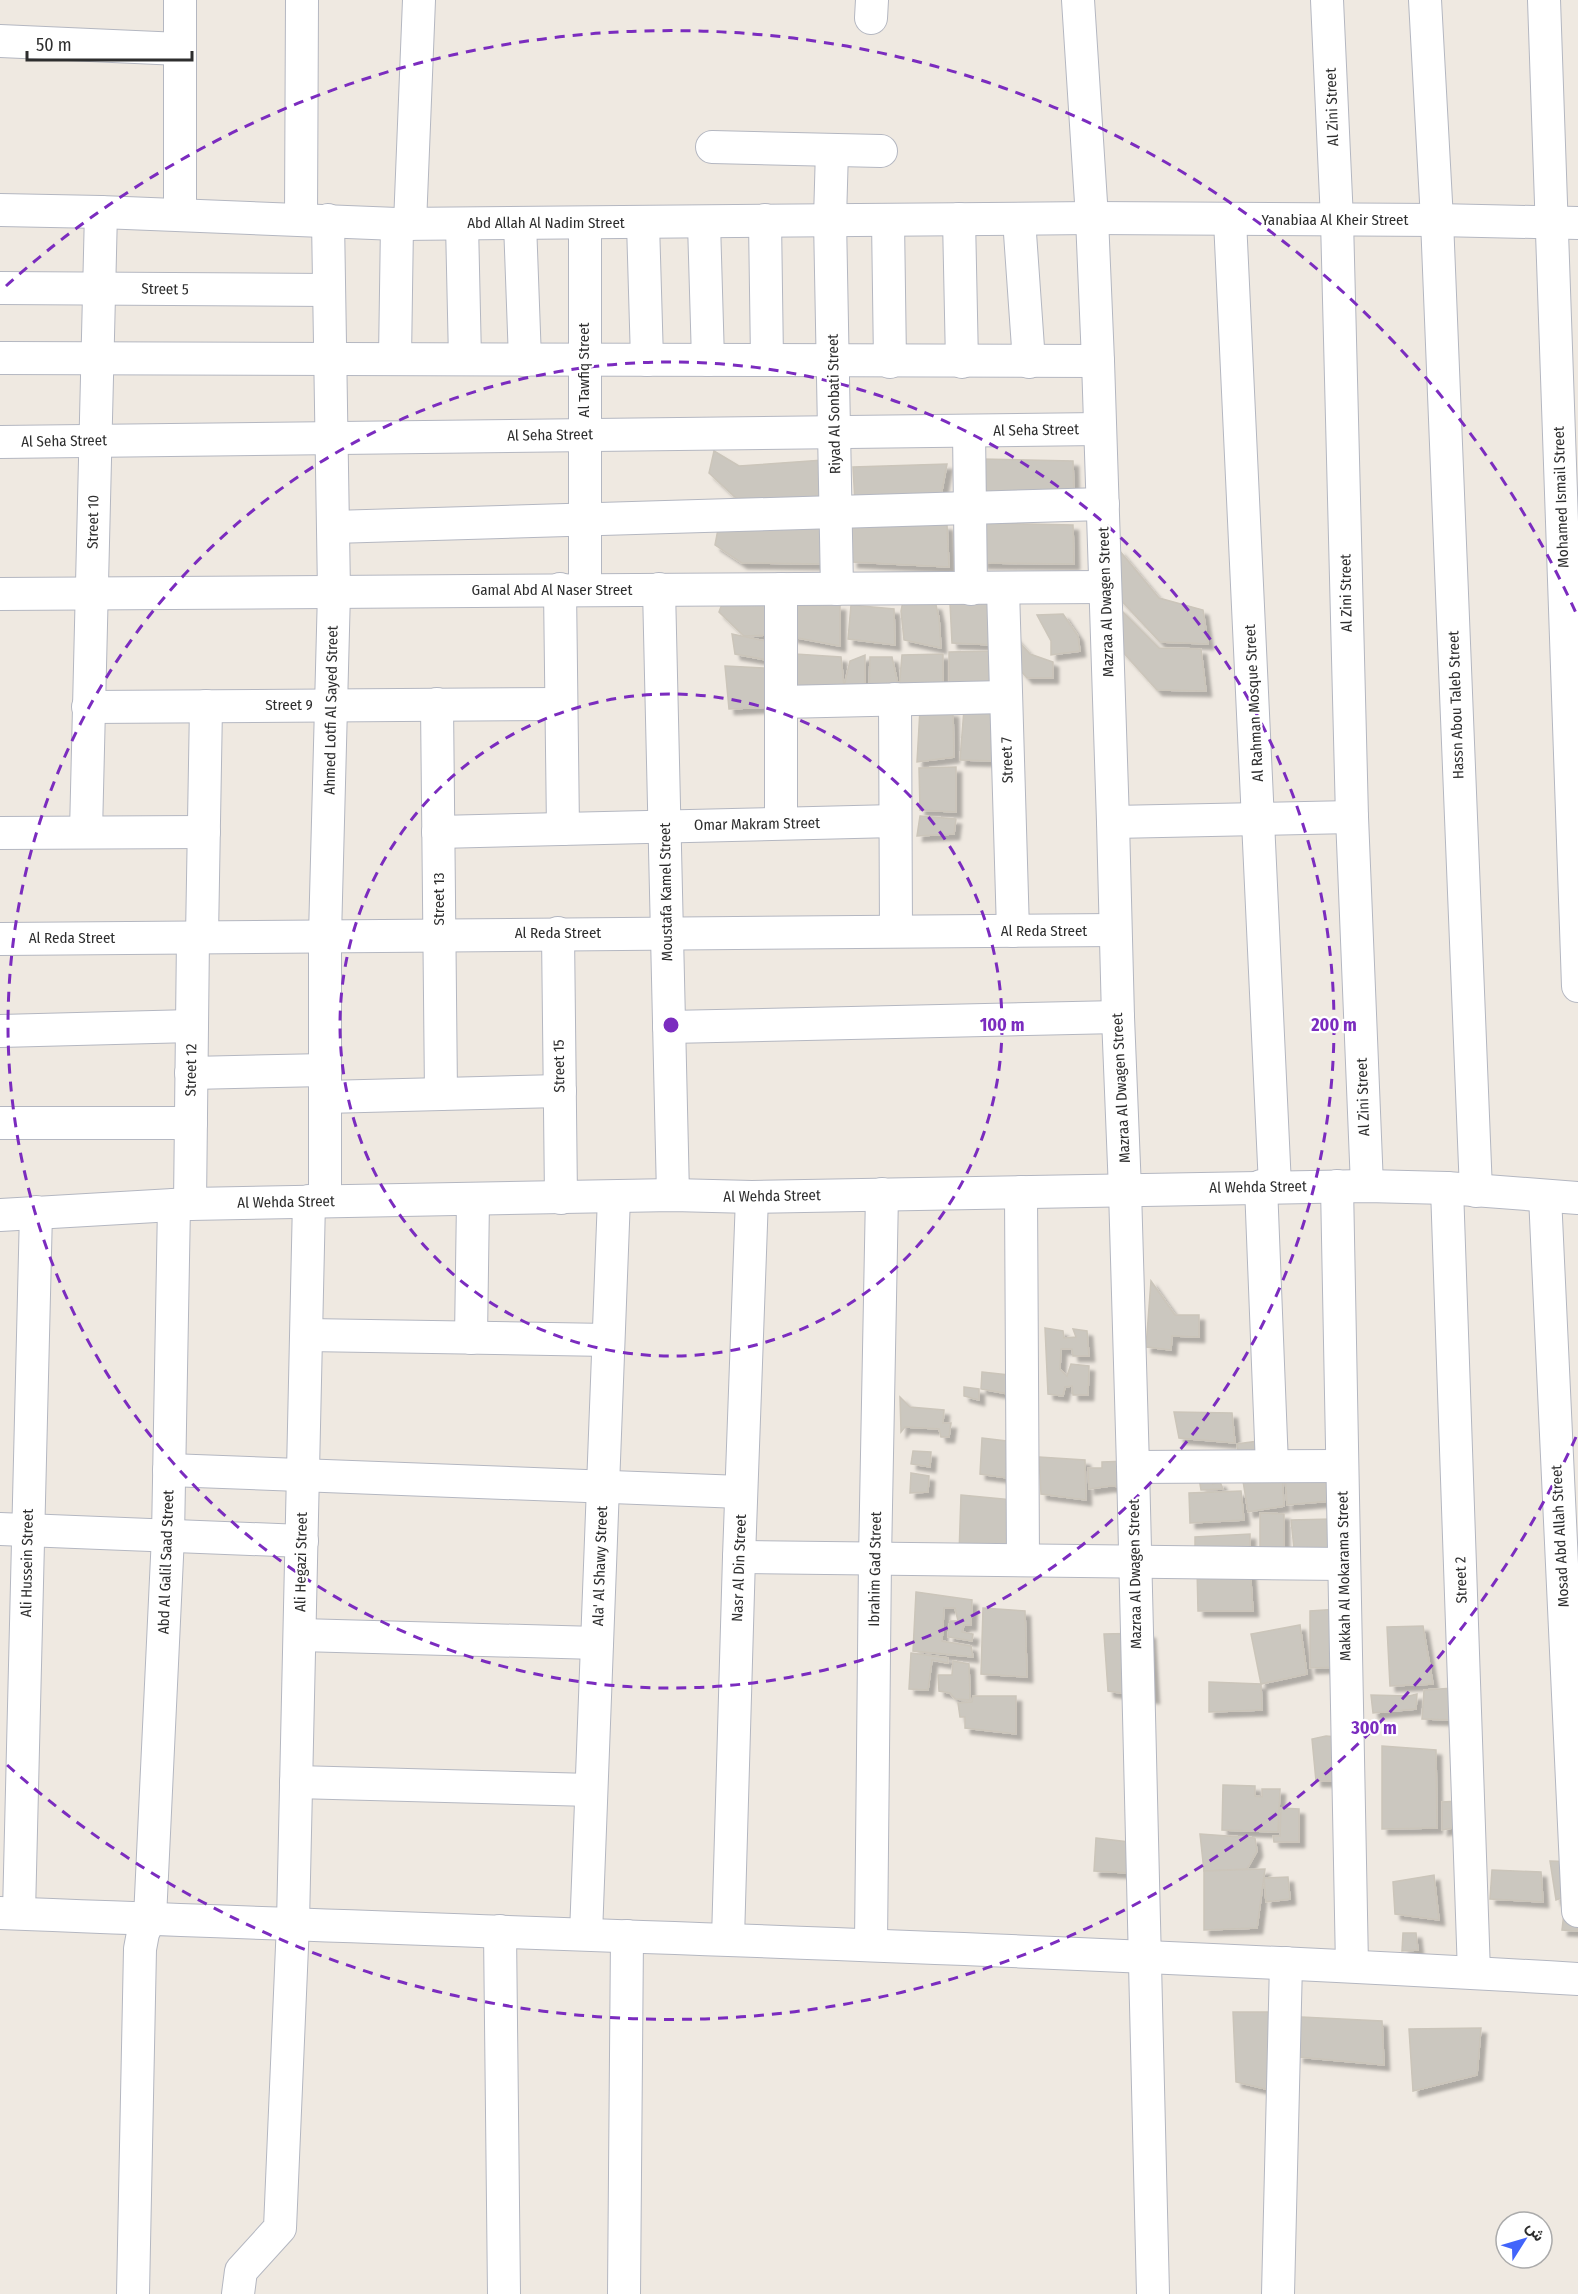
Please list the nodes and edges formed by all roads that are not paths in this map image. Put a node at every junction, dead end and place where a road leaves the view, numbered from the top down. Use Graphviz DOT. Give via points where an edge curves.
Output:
graph roads {
  1 [pos="180,0"];
  2 [pos="302,0"];
  3 [pos="419,0"];
  4 [pos="1078,0"];
  5 [pos="1328,0"];
  6 [pos="1425,0"];
  7 [pos="1544,0"];
  8 [pos="0,41"];
  9 [pos="180,50"];
  10 [pos="712,147"];
  11 [pos="832,150"];
  12 [pos="881,151"];
  13 [pos="0,210"];
  14 [pos="101,212"];
  15 [pos="180,215"];
  16 [pos="1092,218"];
  17 [pos="314,219"];
  18 [pos="830,219"];
  19 [pos="959,219"];
  20 [pos="1019,219"];
  21 [pos="765,220"];
  22 [pos="888,220"];
  23 [pos="1230,220"];
  24 [pos="1337,220"];
  25 [pos="1437,220"];
  26 [pos="520,223"];
  27 [pos="585,223"];
  28 [pos="643,223"];
  29 [pos="704,223"];
  30 [pos="1565,223"];
  31 [pos="404,224"];
  32 [pos="462,224"];
  33 [pos="0,288"];
  34 [pos="99,288"];
  35 [pos="330,290"];
  36 [pos="97,357"];
  37 [pos="0,358"];
  38 [pos="330,358"];
  39 [pos="395,359"];
  40 [pos="465,359"];
  41 [pos="584,359"];
  42 [pos="525,360"];
  43 [pos="647,360"];
  44 [pos="708,360"];
  45 [pos="767,360"];
  46 [pos="833,360"];
  47 [pos="890,362"];
  48 [pos="962,362"];
  49 [pos="1029,362"];
  50 [pos="1098,362"];
  51 [pos="1100,429"];
  52 [pos="969,431"];
  53 [pos="834,432"];
  54 [pos="584,435"];
  55 [pos="331,438"];
  56 [pos="95,440"];
  57 [pos="0,442"];
  58 [pos="1102,504"];
  59 [pos="970,508"];
  60 [pos="836,512"];
  61 [pos="585,519"];
  62 [pos="333,527"];
  63 [pos="1105,587"];
  64 [pos="837,588"];
  65 [pos="573,589"];
  66 [pos="659,589"];
  67 [pos="781,589"];
  68 [pos="971,589"];
  69 [pos="1003,589"];
  70 [pos="334,592"];
  71 [pos="92,593"];
  72 [pos="0,594"];
  73 [pos="1005,697"];
  74 [pos="895,699"];
  75 [pos="781,702"];
  76 [pos="437,704"];
  77 [pos="561,704"];
  78 [pos="331,705"];
  79 [pos="206,706"];
  80 [pos="88,707"];
  81 [pos="1352,817"];
  82 [pos="1260,819"];
  83 [pos="895,820"];
  84 [pos="1113,822"];
  85 [pos="781,823"];
  86 [pos="664,826"];
  87 [pos="563,829"];
  88 [pos="86,832"];
  89 [pos="204,832"];
  90 [pos="438,832"];
  91 [pos="0,833"];
  92 [pos="1576,884"];
  93 [pos="1115,930"];
  94 [pos="896,931"];
  95 [pos="1013,931"];
  96 [pos="558,933"];
  97 [pos="667,933"];
  98 [pos="439,935"];
  99 [pos="325,936"];
  100 [pos="197,937"];
  101 [pos="0,939"];
  102 [pos="1578,986"];
  103 [pos="1118,1017"];
  104 [pos="192,1026"];
  105 [pos="669,1027"];
  106 [pos="0,1031"];
  107 [pos="191,1073"];
  108 [pos="325,1084"];
  109 [pos="560,1091"];
  110 [pos="441,1094"];
  111 [pos="0,1123"];
  112 [pos="191,1123"];
  113 [pos="1268,1186"];
  114 [pos="1352,1186"];
  115 [pos="1125,1190"];
  116 [pos="1462,1190"];
  117 [pos="1022,1192"];
  118 [pos="882,1194"];
  119 [pos="673,1196"];
  120 [pos="1545,1196"];
  121 [pos="614,1197"];
  122 [pos="752,1197"];
  123 [pos="561,1198"];
  124 [pos="1578,1198"];
  125 [pos="473,1200"];
  126 [pos="317,1201"];
  127 [pos="182,1204"];
  128 [pos="36,1212"];
  129 [pos="0,1215"];
  130 [pos="307,1335"];
  131 [pos="471,1338"];
  132 [pos="608,1340"];
  133 [pos="1272,1466"];
  134 [pos="1342,1466"];
  135 [pos="1133,1467"];
  136 [pos="169,1470"];
  137 [pos="303,1476"];
  138 [pos="602,1487"];
  139 [pos="741,1492"];
  140 [pos="14,1530"];
  141 [pos="168,1536"];
  142 [pos="302,1541"];
  143 [pos="739,1557"];
  144 [pos="875,1559"];
  145 [pos="1023,1560"];
  146 [pos="1135,1562"];
  147 [pos="1343,1564"];
  148 [pos="300,1635"];
  149 [pos="597,1643"];
  150 [pos="296,1782"];
  151 [pos="591,1790"];
  152 [pos="1578,1911"];
  153 [pos="9,1913"];
  154 [pos="150,1918"];
  155 [pos="293,1923"];
  156 [pos="500,1931"];
  157 [pos="586,1934"];
  158 [pos="627,1936"];
  159 [pos="728,1939"];
  160 [pos="871,1944"];
  161 [pos="1143,1958"];
  162 [pos="1286,1963"];
  163 [pos="1352,1966"];
  164 [pos="1474,1973"];
  165 [pos="1578,1979"];
  166 [pos="133,2294"];
  167 [pos="238,2294"];
  168 [pos="504,2294"];
  169 [pos="624,2294"];
  170 [pos="1153,2294"];
  171 [pos="1278,2294"];
  1 -- 9 [label="street"];
  2 -- 17 [label="street, Ahmed Lotfi Al Sayed Street"];
  3 -- 31 [label="street"];
  4 -- 16 [label="street, Mazraa Al Dwagen Street"];
  5 -- 24 [label="street, Al Zini Street"];
  6 -- 25 [label="street, Hassn Abou Taleb Street"];
  7 -- 30 [label="street, Mohamed Ismail Street"];
  8 -- 9 [label="street"];
  9 -- 15 [label="street"];
  10 -- 11 [label="street"];
  11 -- 12 [label="street"];
  11 -- 18 [label="street, Riyad Al Sonbati Street"];
  13 -- 14 [label="street, Abd Allah Al Nadim Street"];
  14 -- 15 [label="street, Abd Allah Al Nadim Street"];
  14 -- 34 [label="street, Street 10"];
  15 -- 17 [label="street, Abd Allah Al Nadim Street"];
  16 -- 20 [label="street, Abd Allah Al Nadim Street"];
  16 -- 23 [label="street, Yanabiaa Al Kheir Street"];
  16 -- 50 [label="street, Mazraa Al Dwagen Street"];
  17 -- 31 [label="street, Abd Allah Al Nadim Street"];
  17 -- 35 [label="street, Ahmed Lotfi Al Sayed Street"];
  18 -- 21 [label="street, Abd Allah Al Nadim Street"];
  18 -- 22 [label="street, Abd Allah Al Nadim Street"];
  18 -- 46 [label="street, Riyad Al Sonbati Street"];
  19 -- 20 [label="street, Abd Allah Al Nadim Street"];
  19 -- 22 [label="street, Abd Allah Al Nadim Street"];
  19 -- 48 [label="street"];
  20 -- 49 [label="street"];
  21 -- 29 [label="street, Abd Allah Al Nadim Street"];
  21 -- 45 [label="street"];
  22 -- 47 [label="street"];
  23 -- 24 [label="street, Yanabiaa Al Kheir Street"];
  23 -- 82 [label="street, Al Rahman Mosque Street"];
  24 -- 25 [label="street, Yanabiaa Al Kheir Street"];
  24 -- 81 [label="street, Al Zini Street"];
  25 -- 30 [label="street, Yanabiaa Al Kheir Street"];
  25 -- 116 [label="street, Hassn Abou Taleb Street"];
  26 -- 27 [label="street, Abd Allah Al Nadim Street"];
  26 -- 32 [label="street, Abd Allah Al Nadim Street"];
  26 -- 42 [label="street"];
  27 -- 28 [label="street, Abd Allah Al Nadim Street"];
  27 -- 41 [label="street, Al Tawfiq Street"];
  28 -- 29 [label="street, Abd Allah Al Nadim Street"];
  28 -- 43 [label="street"];
  29 -- 44 [label="street"];
  30 -- 92 [label="street, Mohamed Ismail Street"];
  31 -- 32 [label="street, Abd Allah Al Nadim Street"];
  31 -- 39 [label="street"];
  32 -- 40 [label="street"];
  33 -- 34 [label="street, Street 5"];
  34 -- 35 [label="street, Street 5"];
  34 -- 36 [label="street, Street 10"];
  35 -- 38 [label="street, Ahmed Lotfi Al Sayed Street"];
  36 -- 37 [label="street"];
  36 -- 38 [label="street"];
  36 -- 56 [label="street, Street 10"];
  38 -- 39 [label="street"];
  38 -- 55 [label="street, Ahmed Lotfi Al Sayed Street"];
  39 -- 40 [label="street"];
  40 -- 42 [label="street"];
  41 -- 42 [label="street"];
  41 -- 43 [label="street"];
  41 -- 54 [label="street, Al Tawfiq Street"];
  43 -- 44 [label="street"];
  44 -- 45 [label="street"];
  45 -- 46 [label="street"];
  46 -- 47 [label="street"];
  46 -- 53 [label="street, Riyad Al Sonbati Street"];
  47 -- 48 [label="street"];
  48 -- 49 [label="street"];
  49 -- 50 [label="street"];
  50 -- 51 [label="street, Mazraa Al Dwagen Street"];
  51 -- 52 [label="street, Al Seha Street"];
  51 -- 58 [label="street, Mazraa Al Dwagen Street"];
  52 -- 53 [label="street, Al Seha Street"];
  52 -- 59 [label="street"];
  53 -- 54 [label="street, Al Seha Street"];
  53 -- 60 [label="street, Riyad Al Sonbati Street"];
  54 -- 55 [label="street, Al Seha Street"];
  54 -- 61 [label="street, Al Tawfiq Street"];
  55 -- 56 [label="street, Al Seha Street"];
  55 -- 62 [label="street, Ahmed Lotfi Al Sayed Street"];
  56 -- 57 [label="street, Al Seha Street"];
  56 -- 71 [label="street, Street 10"];
  58 -- 59 [label="street"];
  58 -- 63 [label="street, Mazraa Al Dwagen Street"];
  59 -- 60 [label="street"];
  59 -- 68 [label="street"];
  60 -- 61 [label="street"];
  60 -- 64 [label="street, Riyad Al Sonbati Street"];
  61 -- 62 [label="street"];
  61 -- 65 [label="street, Al Tawfiq Street"];
  62 -- 70 [label="street, Ahmed Lotfi Al Sayed Street"];
  63 -- 69 [label="street, Gamal Abd Al Naser Street"];
  63 -- 84 [label="street, Mazraa Al Dwagen Street"];
  64 -- 67 [label="street, Gamal Abd Al Naser Street"];
  64 -- 68 [label="street, Gamal Abd Al Naser Street"];
  65 -- 66 [label="street, Gamal Abd Al Naser Street"];
  65 -- 70 [label="street, Gamal Abd Al Naser Street"];
  65 -- 77 [label="street, Al Tawfiq Street"];
  66 -- 67 [label="street, Gamal Abd Al Naser Street"];
  66 -- 86 [label="street, Moustafa Kamel Street"];
  67 -- 75 [label="street"];
  68 -- 69 [label="street, Gamal Abd Al Naser Street"];
  69 -- 73 [label="street, Street 7"];
  70 -- 71 [label="street, Gamal Abd Al Naser Street"];
  70 -- 78 [label="street, Ahmed Lotfi Al Sayed Street"];
  71 -- 72 [label="street, Gamal Abd Al Naser Street"];
  71 -- 80 [label="street, Street 10"];
  73 -- 74 [label="street"];
  73 -- 95 [label="street, Street 7"];
  74 -- 75 [label="street"];
  74 -- 83 [label="street"];
  75 -- 85 [label="street"];
  76 -- 77 [label="street, Street 9"];
  76 -- 78 [label="street, Street 9"];
  76 -- 90 [label="street, Street 13"];
  77 -- 87 [label="street, Al Tawfiq Street"];
  78 -- 79 [label="street, Street 9"];
  78 -- 99 [label="street, Ahmed Lotfi Al Sayed Street"];
  79 -- 80 [label="street, Street 9"];
  79 -- 89 [label="street, Street 12"];
  80 -- 88 [label="street, Street 10"];
  81 -- 82 [label="street"];
  81 -- 114 [label="street, Al Zini Street"];
  82 -- 84 [label="street"];
  82 -- 113 [label="street, Al Rahman Mosque Street"];
  83 -- 85 [label="street, Omar Makram Street"];
  83 -- 94 [label="street"];
  84 -- 93 [label="street, Mazraa Al Dwagen Street"];
  85 -- 86 [label="street, Omar Makram Street"];
  86 -- 87 [label="street, Omar Makram Street"];
  86 -- 97 [label="street, Moustafa Kamel Street"];
  87 -- 90 [label="street, Omar Makram Street"];
  88 -- 89 [label="street"];
  88 -- 91 [label="street"];
  89 -- 100 [label="street, Street 12"];
  90 -- 98 [label="street, Street 13"];
  92 -- 102 [label="street, Mohamed Ismail Street"];
  93 -- 95 [label="street, Al Reda Street"];
  93 -- 103 [label="street, Mazraa Al Dwagen Street"];
  94 -- 95 [label="street, Al Reda Street"];
  94 -- 97 [label="street, Al Reda Street"];
  96 -- 97 [label="street, Al Reda Street"];
  96 -- 98 [label="street, Al Reda Street"];
  96 -- 109 [label="street, Street 15"];
  97 -- 105 [label="street, Moustafa Kamel Street"];
  98 -- 99 [label="street, Al Reda Street"];
  98 -- 110 [label="street, Street 13"];
  99 -- 100 [label="street, Al Reda Street"];
  99 -- 108 [label="street, Ahmed Lotfi Al Sayed Street"];
  100 -- 101 [label="street, Al Reda Street"];
  100 -- 104 [label="street, Street 12"];
  103 -- 105 [label="street"];
  103 -- 115 [label="street, Mazraa Al Dwagen Street"];
  104 -- 106 [label="street"];
  104 -- 107 [label="street, Street 12"];
  105 -- 119 [label="street, Moustafa Kamel Street"];
  107 -- 108 [label="street"];
  107 -- 112 [label="street, Street 12"];
  108 -- 110 [label="street"];
  108 -- 126 [label="street, Ahmed Lotfi Al Sayed Street"];
  109 -- 110 [label="street"];
  109 -- 123 [label="street, Street 15"];
  111 -- 112 [label="street"];
  112 -- 127 [label="street, Street 12"];
  113 -- 114 [label="street, Al Wehda Street"];
  113 -- 115 [label="street, Al Wehda Street"];
  113 -- 133 [label="street, Al Rahman Mosque Street"];
  114 -- 116 [label="street, Al Wehda Street"];
  114 -- 134 [label="street, Makkah Al Mokarama Street"];
  115 -- 117 [label="street, Al Wehda Street"];
  115 -- 135 [label="street, Mazraa Al Dwagen Street"];
  116 -- 120 [label="street, Al Wehda Street"];
  116 -- 164 [label="street, Street 2"];
  117 -- 118 [label="street, Al Wehda Street"];
  117 -- 145 [label="street"];
  118 -- 122 [label="street, Al Wehda Street"];
  118 -- 144 [label="street, Ibrahim Gad Street"];
  119 -- 121 [label="street, Al Wehda Street"];
  119 -- 122 [label="street, Al Wehda Street"];
  120 -- 124 [label="street, Al Wehda Street"];
  120 -- 152 [label="street, Mosad Abd Allah Street"];
  121 -- 123 [label="street, Al Wehda Street"];
  121 -- 132 [label="street, Ala' Al Shawy Street"];
  122 -- 139 [label="street, Nasr Al Din Street"];
  123 -- 125 [label="street, Al Wehda Street"];
  125 -- 126 [label="street, Al Wehda Street"];
  125 -- 131 [label="street"];
  126 -- 127 [label="street, Al Wehda Street"];
  126 -- 130 [label="street, Ali Hegazi Street"];
  127 -- 128 [label="street, Al Wehda Street"];
  127 -- 136 [label="street, Abd Al Galil Saad Street"];
  128 -- 129 [label="street, Al Wehda Street"];
  128 -- 140 [label="street, Ali Hussein Street"];
  130 -- 131 [label="street"];
  130 -- 137 [label="street, Ali Hegazi Street"];
  131 -- 132 [label="street"];
  132 -- 138 [label="street, Ala' Al Shawy Street"];
  133 -- 134 [label="street"];
  133 -- 135 [label="street"];
  134 -- 147 [label="street, Makkah Al Mokarama Street"];
  135 -- 146 [label="street, Mazraa Al Dwagen Street"];
  136 -- 137 [label="street"];
  136 -- 141 [label="street, Abd Al Galil Saad Street"];
  137 -- 138 [label="street"];
  137 -- 142 [label="street, Ali Hegazi Street"];
  138 -- 139 [label="street"];
  138 -- 149 [label="street, Ala' Al Shawy Street"];
  139 -- 143 [label="street, Nasr Al Din Street"];
  140 -- 141 [label="street"];
  140 -- 153 [label="street, Ali Hussein Street"];
  141 -- 142 [label="street"];
  141 -- 154 [label="street, Abd Al Galil Saad Street"];
  142 -- 148 [label="street, Ali Hegazi Street"];
  143 -- 144 [label="street"];
  143 -- 159 [label="street, Nasr Al Din Street"];
  144 -- 145 [label="street"];
  144 -- 160 [label="street, Ibrahim Gad Street"];
  145 -- 146 [label="street"];
  146 -- 147 [label="street"];
  146 -- 161 [label="street, Mazraa Al Dwagen Street"];
  147 -- 163 [label="street, Makkah Al Mokarama Street"];
  148 -- 149 [label="street"];
  148 -- 150 [label="street, Ali Hegazi Street"];
  149 -- 151 [label="street, Ala' Al Shawy Street"];
  150 -- 151 [label="street"];
  150 -- 155 [label="street, Ali Hegazi Street"];
  151 -- 157 [label="street, Ala' Al Shawy Street"];
  153 -- 154 [label="street"];
  154 -- 155 [label="street"];
  154 -- 166 [label="street, Abd Al Galil Saad Street" via="140,1949"];
  155 -- 156 [label="street"];
  155 -- 167 [label="street, Ali Hegazi Street" via="280,2228 241,2271"];
  156 -- 157 [label="street"];
  156 -- 168 [label="street"];
  157 -- 158 [label="street"];
  158 -- 159 [label="street"];
  158 -- 169 [label="street"];
  159 -- 160 [label="street"];
  160 -- 161 [label="street"];
  161 -- 162 [label="street"];
  161 -- 170 [label="street, Mazraa Al Dwagen Street"];
  162 -- 163 [label="street"];
  162 -- 171 [label="street"];
  163 -- 164 [label="street"];
  164 -- 165 [label="street"];
}
